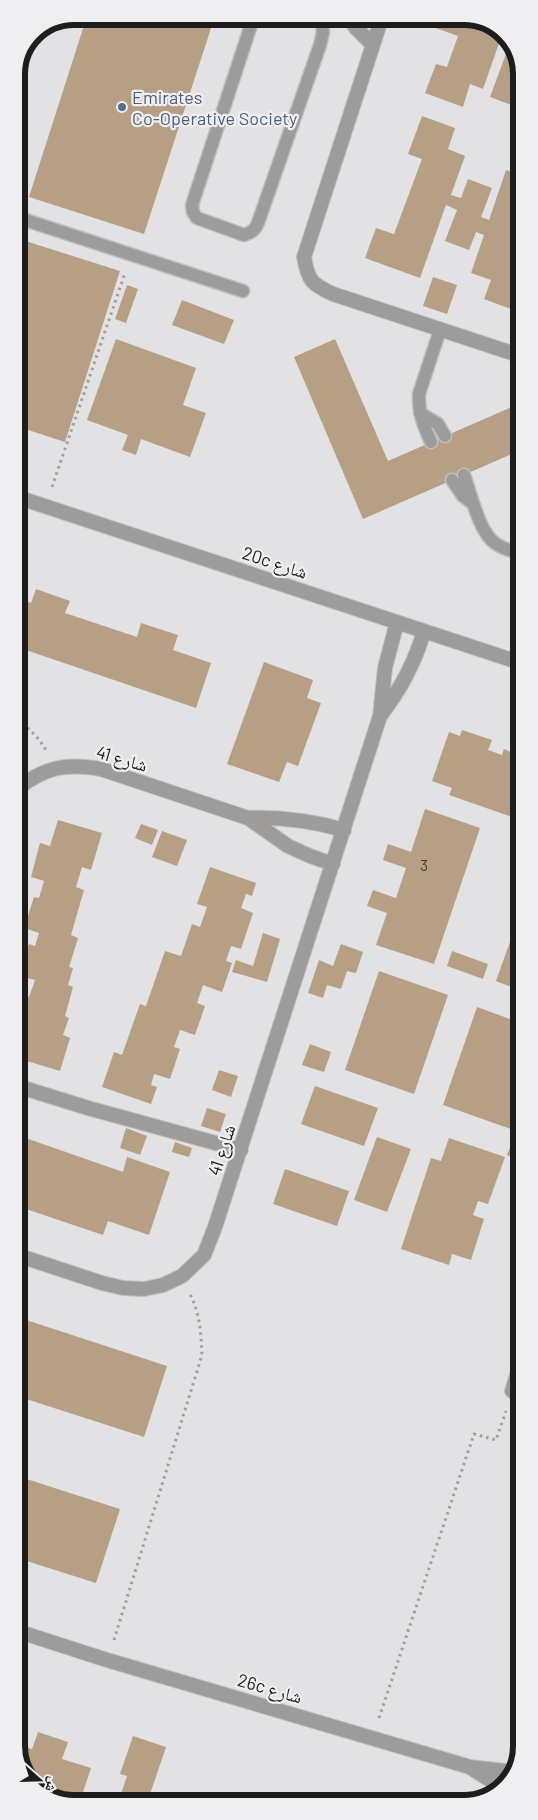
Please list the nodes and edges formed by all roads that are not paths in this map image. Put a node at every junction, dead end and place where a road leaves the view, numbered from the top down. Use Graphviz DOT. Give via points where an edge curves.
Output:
graph roads {
  1 [pos="251,25"];
  2 [pos="323,25"];
  3 [pos="354,25"];
  4 [pos="375,25"];
  5 [pos="379,25"];
  6 [pos="373,45"];
  7 [pos="25,220"];
  8 [pos="243,291"];
  9 [pos="440,330"];
  10 [pos="513,353"];
  11 [pos="420,414"];
  12 [pos="445,436"];
  13 [pos="431,442"];
  14 [pos="458,478"];
  15 [pos="25,500"];
  16 [pos="513,551"];
  17 [pos="396,622"];
  18 [pos="424,631"];
  19 [pos="513,660"];
  20 [pos="380,716"];
  21 [pos="25,783"];
  22 [pos="248,818"];
  23 [pos="344,830"];
  24 [pos="333,864"];
  25 [pos="25,1088"];
  26 [pos="241,1150"];
  27 [pos="25,1258"];
  28 [pos="513,1388"];
  29 [pos="512,1391"];
  30 [pos="25,1634"];
  31 [pos="470,1767"];
  32 [pos="506,1771"];
  33 [pos="496,1783"];
  1 -- 2 [label="lane" via="192,205 197,218 244,235 256,228 320,45"];
  3 -- 6 [label="street"];
  4 -- 6 [label="street"];
  5 -- 6 [label="street"];
  6 -- 9 [label="street" via="304,257 307,273 317,287 332,294"];
  7 -- 8 [label="lane"];
  9 -- 10 [label="street"];
  9 -- 11 [label="lane" via="420,387"];
  11 -- 12 [label="lane" via="438,424"];
  11 -- 13 [label="lane"];
  14 -- 16 [label="lane" via="490,539"];
  15 -- 17 [label="street, 20c شارع"];
  17 -- 18 [label="street, 20c شارع"];
  17 -- 20 [label="street, شارع 41" via="385,668"];
  18 -- 19 [label="street, 20c شارع"];
  18 -- 20 [label="street, شارع 41" via="408,676"];
  20 -- 23 [label="street, شارع 41"];
  21 -- 22 [label="street, شارع 41" via="56,768 79,765 101,769"];
  22 -- 23 [label="street, شارع 41" via="297,819"];
  22 -- 24 [label="street, شارع 41" via="288,846"];
  23 -- 24 [label="street, شارع 41"];
  24 -- 26 [label="street, شارع 41"];
  25 -- 26 [label="street"];
  26 -- 27 [label="street, شارع 41" via="204,1255 182,1276 164,1285 123,1288"];
  28 -- 29 [label="street"];
  30 -- 31 [label="street, 26c شارع"];
  31 -- 32 [label="street, 26c شارع"];
  31 -- 33 [label="street"];
}
